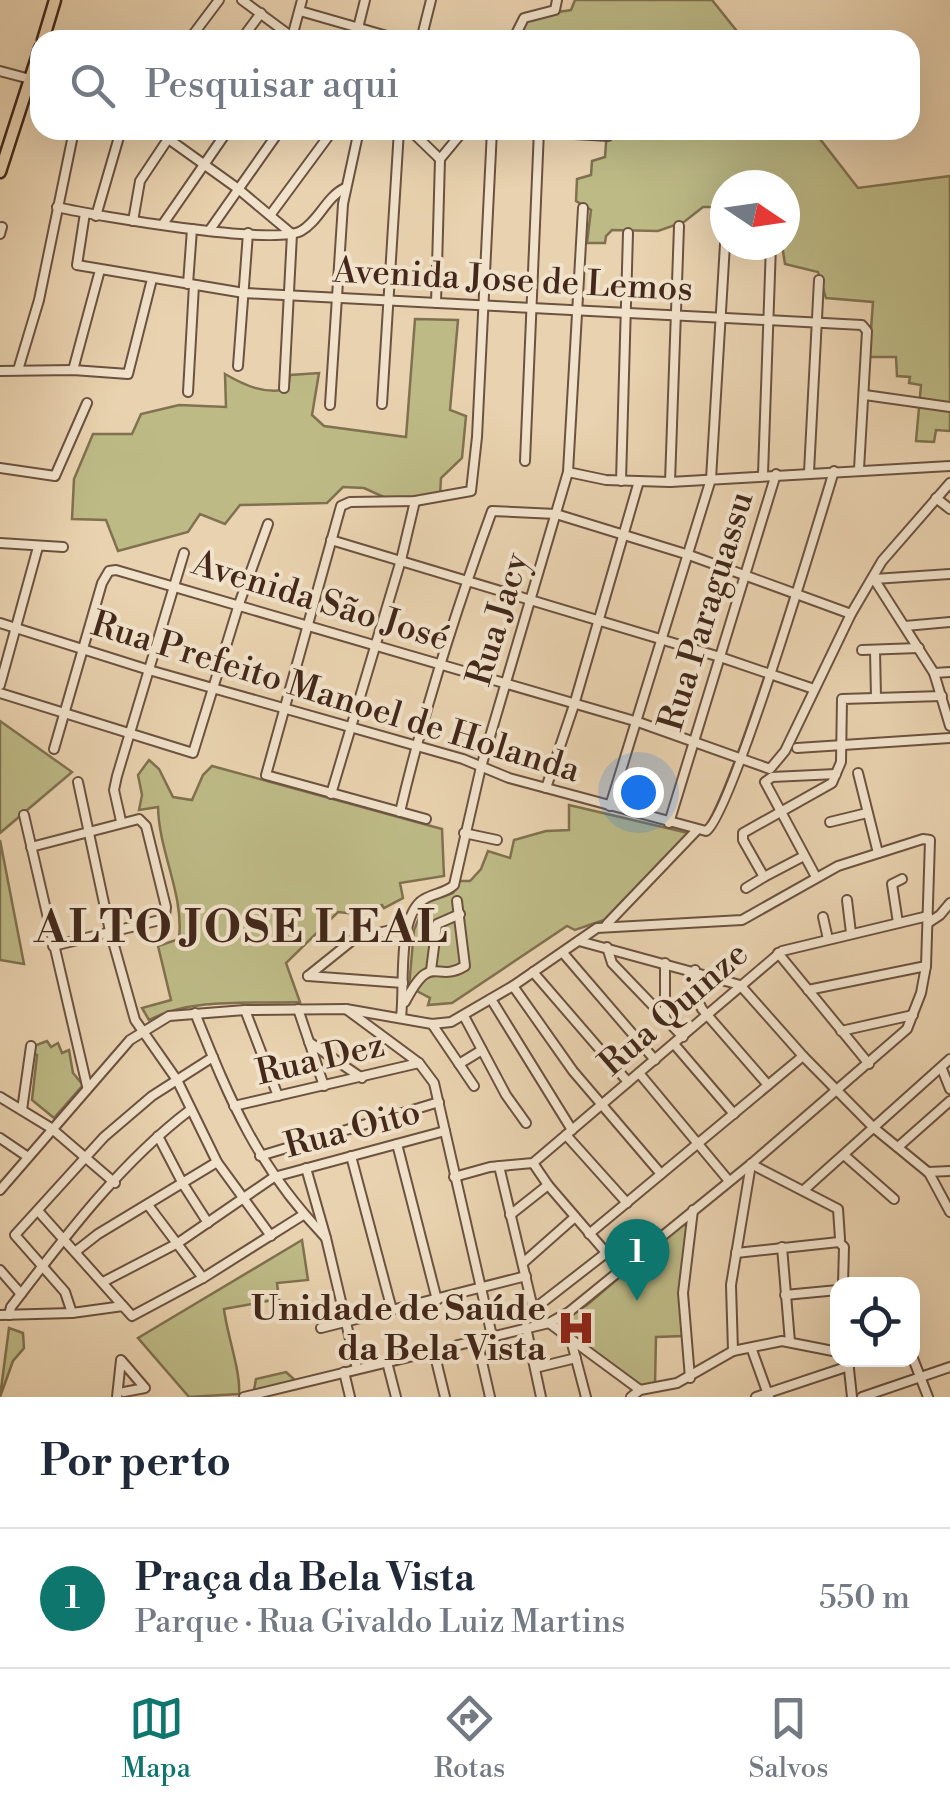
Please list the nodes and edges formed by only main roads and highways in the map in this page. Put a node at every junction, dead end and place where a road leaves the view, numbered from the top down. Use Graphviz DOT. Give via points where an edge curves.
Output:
graph roads {
  1 [pos="55,0"];
  2 [pos="45,30"];
  3 [pos="30,79"];
  4 [pos="0,172"];
  1 -- 2 [label="main road"];
  3 -- 4 [label="main road"];
}
